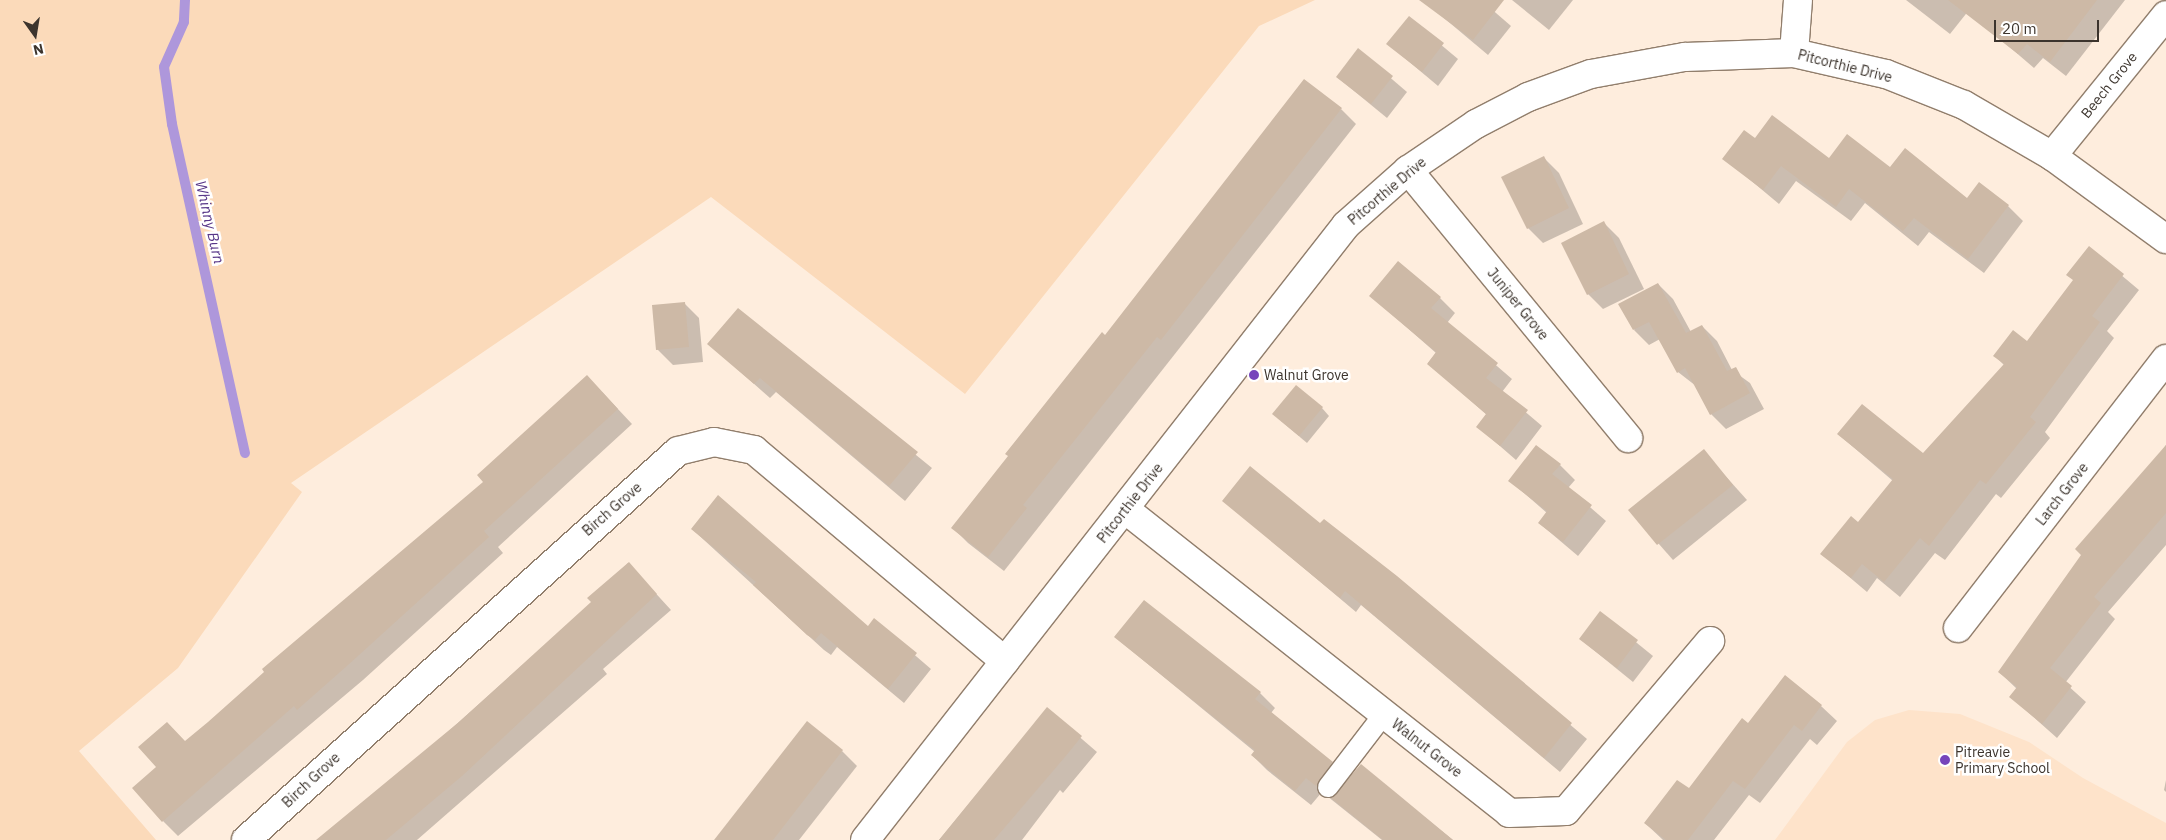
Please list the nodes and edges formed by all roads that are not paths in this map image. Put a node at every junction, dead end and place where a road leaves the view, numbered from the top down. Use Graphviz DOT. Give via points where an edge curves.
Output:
graph roads {
  1 [pos="1798,0"];
  2 [pos="2166,15"];
  3 [pos="1794,53"];
  4 [pos="2052,156"];
  5 [pos="1408,170"];
  6 [pos="2166,239"];
  7 [pos="2166,359"];
  8 [pos="1628,438"];
  9 [pos="1126,510"];
  10 [pos="1958,628"];
  11 [pos="1710,641"];
  12 [pos="1005,661"];
  13 [pos="1384,714"];
  14 [pos="1328,787"];
  15 [pos="246,840"];
  16 [pos="865,840"];
  1 -- 3 [label="street"];
  2 -- 4 [label="street, Beech Grove"];
  3 -- 4 [label="street, Pitcorthie Drive" via="1886,74 1964,105"];
  3 -- 5 [label="street, Pitcorthie Drive" via="1685,57 1591,74 1528,96 1476,124"];
  4 -- 6 [label="street, Pitcorthie Drive"];
  5 -- 8 [label="street, Juniper Grove"];
  5 -- 9 [label="street, Pitcorthie Drive" via="1346,225"];
  7 -- 10 [label="street, Larch Grove"];
  9 -- 12 [label="street, Pitcorthie Drive"];
  9 -- 13 [label="street, Walnut Grove"];
  11 -- 13 [label="street, Walnut Grove" via="1566,811 1509,813"];
  12 -- 15 [label="street, Birch Grove" via="754,450 714,442 678,451"];
  12 -- 16 [label="street, Pitcorthie Drive"];
  13 -- 14 [label="lane"];
}
